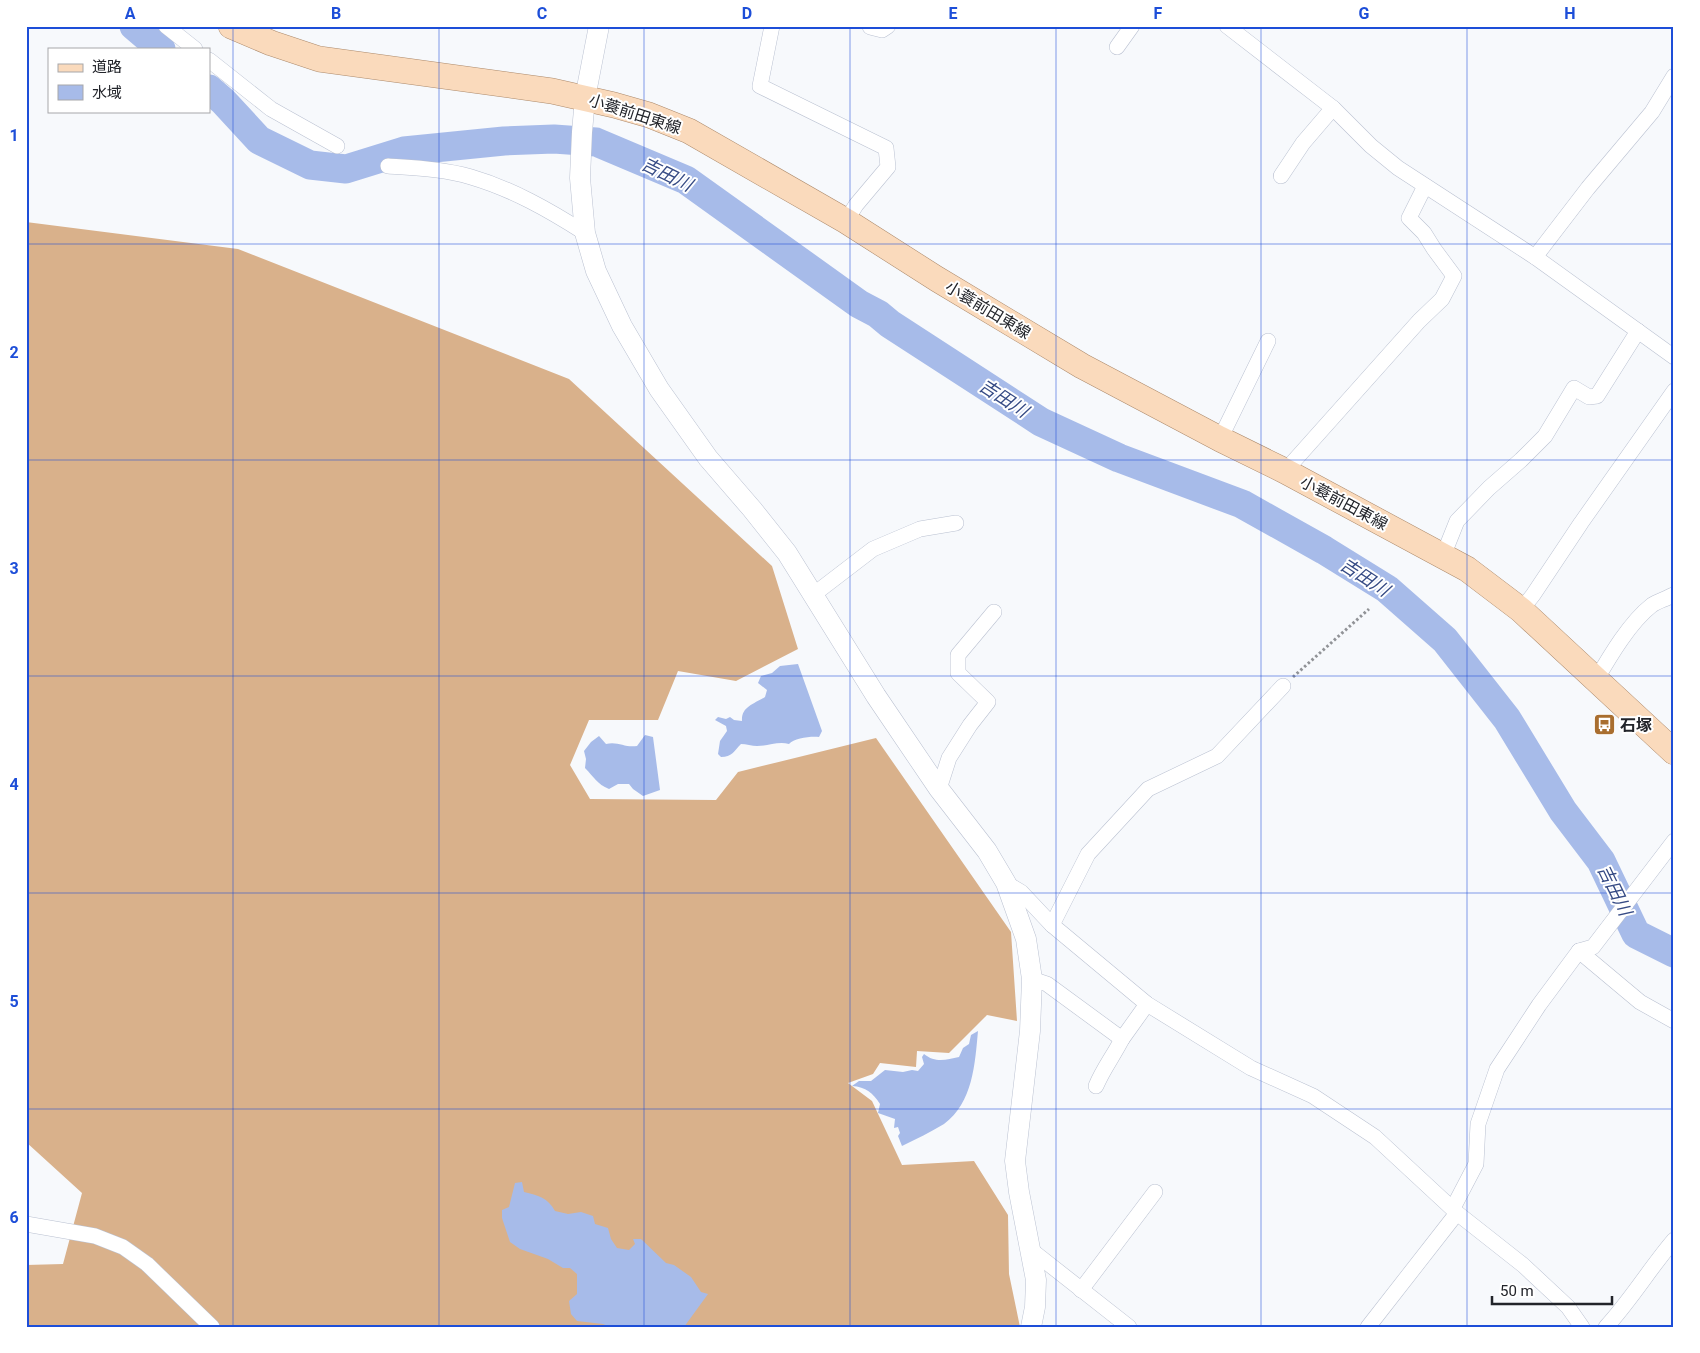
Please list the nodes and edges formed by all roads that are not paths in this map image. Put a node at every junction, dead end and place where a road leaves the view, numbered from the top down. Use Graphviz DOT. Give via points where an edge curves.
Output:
graph roads {
  1 [pos="166,26"];
  2 [pos="231,26"];
  3 [pos="599,26"];
  4 [pos="772,26"];
  5 [pos="888,26"];
  6 [pos="1132,26"];
  7 [pos="1227,26"];
  8 [pos="870,28"];
  9 [pos="1117,47"];
  10 [pos="194,48"];
  11 [pos="210,61"];
  12 [pos="1674,76"];
  13 [pos="585,98"];
  14 [pos="1334,108"];
  15 [pos="337,146"];
  16 [pos="388,166"];
  17 [pos="1281,176"];
  18 [pos="1424,186"];
  19 [pos="846,221"];
  20 [pos="584,233"];
  21 [pos="1535,256"];
  22 [pos="1638,331"];
  23 [pos="1268,341"];
  24 [pos="1674,357"];
  25 [pos="1674,391"];
  26 [pos="1220,439"];
  27 [pos="1285,471"];
  28 [pos="956,523"];
  29 [pos="1443,556"];
  30 [pos="813,595"];
  31 [pos="1673,595"];
  32 [pos="1521,610"];
  33 [pos="994,612"];
  34 [pos="1596,680"];
  35 [pos="1283,686"];
  36 [pos="1674,752"];
  37 [pos="939,789"];
  38 [pos="1674,841"];
  39 [pos="1006,883"];
  40 [pos="1052,925"];
  41 [pos="1579,952"];
  42 [pos="1032,979"];
  43 [pos="1147,1004"];
  44 [pos="1674,1021"];
  45 [pos="1122,1039"];
  46 [pos="1096,1086"];
  47 [pos="1155,1192"];
  48 [pos="1455,1210"];
  49 [pos="26,1224"];
  50 [pos="1674,1240"];
  51 [pos="1031,1250"];
  52 [pos="1082,1290"];
  53 [pos="212,1327"];
  54 [pos="1031,1327"];
  55 [pos="1129,1327"];
  56 [pos="1368,1327"];
  57 [pos="1582,1327"];
  58 [pos="1606,1327"];
  1 -- 10 [label="street"];
  2 -- 13 [label="main road, 小蓑前田東線" via="320,59 552,90"];
  3 -- 13 [label="street"];
  4 -- 19 [label="street" via="760,86 886,148 888,166"];
  5 -- 8 [label="street" via="882,30"];
  6 -- 9 [label="street"];
  7 -- 14 [label="street"];
  11 -- 15 [label="street" via="271,109"];
  12 -- 21 [label="street" via="1652,112"];
  13 -- 19 [label="main road, 小蓑前田東線" via="649,115 689,131"];
  13 -- 20 [label="street" via="580,178"];
  14 -- 17 [label="street" via="1303,143"];
  14 -- 18 [label="street" via="1371,146"];
  16 -- 20 [label="street" via="434,169 471,177 529,200"];
  18 -- 21 [label="street"];
  18 -- 27 [label="street" via="1409,218 1424,233 1454,276 1442,299"];
  19 -- 26 [label="main road, 小蓑前田東線" via="1082,366"];
  20 -- 30 [label="street" via="596,271 622,326 659,389 708,458 788,553"];
  21 -- 22 [label="street"];
  22 -- 24 [label="street"];
  22 -- 29 [label="street" via="1597,396 1589,397 1574,388 1545,436 1458,521"];
  23 -- 26 [label="street"];
  25 -- 32 [label="street"];
  26 -- 27 [label="main road, 小蓑前田東線"];
  27 -- 29 [label="main road, 小蓑前田東線"];
  28 -- 30 [label="street" via="920,529 873,549"];
  29 -- 32 [label="main road, 小蓑前田東線" via="1467,569"];
  30 -- 37 [label="street"];
  31 -- 34 [label="street" via="1653,604 1639,619 1615,647"];
  32 -- 34 [label="main road, 小蓑前田東線"];
  33 -- 37 [label="street" via="958,655 958,673 988,702 949,758"];
  34 -- 36 [label="main road, 小蓑前田東線"];
  35 -- 40 [label="street" via="1217,756 1148,789 1088,854"];
  37 -- 39 [label="street" via="987,851"];
  38 -- 41 [label="street" via="1593,947"];
  39 -- 40 [label="street" via="1021,892"];
  39 -- 42 [label="street" via="1026,939"];
  40 -- 43 [label="street"];
  41 -- 44 [label="street" via="1640,1002"];
  41 -- 48 [label="street" via="1497,1069 1478,1124 1476,1164"];
  42 -- 45 [label="street" via="1047,984"];
  42 -- 51 [label="street" via="1030,1031 1015,1161"];
  43 -- 45 [label="street"];
  43 -- 48 [label="street" via="1251,1068 1313,1096 1375,1137"];
  45 -- 46 [label="street"];
  47 -- 52 [label="street"];
  48 -- 56 [label="street"];
  48 -- 57 [label="street" via="1523,1265 1568,1307"];
  49 -- 53 [label="street" via="94,1236 123,1247 147,1264"];
  50 -- 58 [label="street"];
  51 -- 52 [label="street"];
  51 -- 54 [label="street" via="1036,1280"];
  52 -- 55 [label="street"];
}
